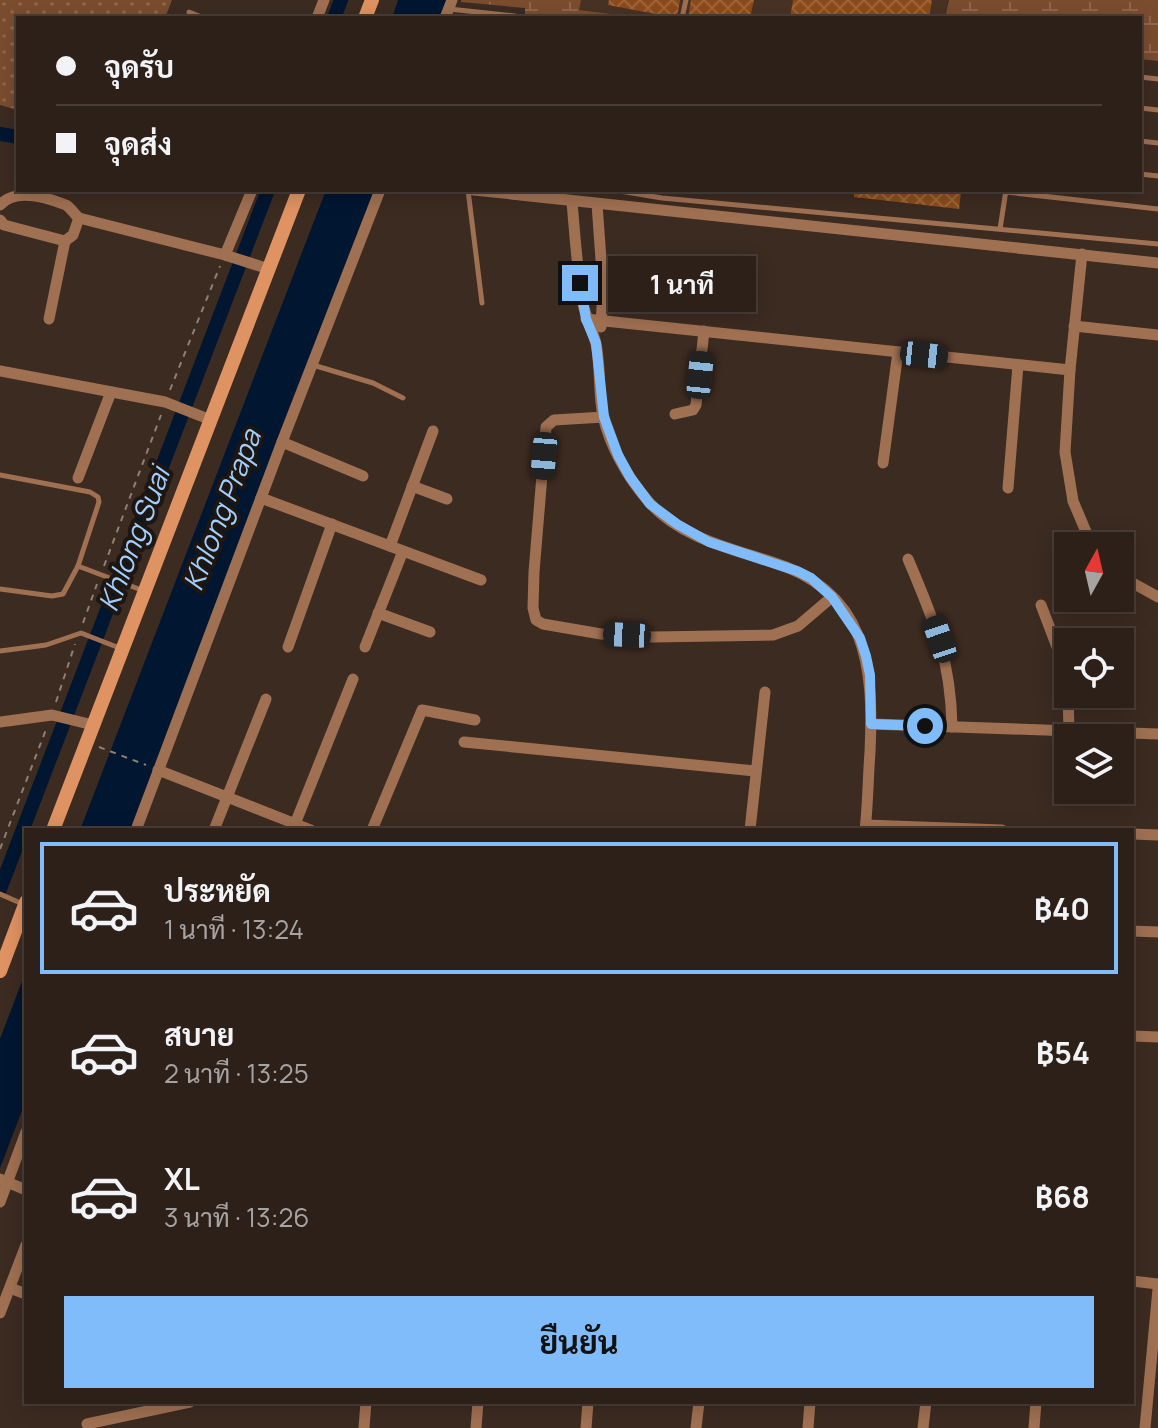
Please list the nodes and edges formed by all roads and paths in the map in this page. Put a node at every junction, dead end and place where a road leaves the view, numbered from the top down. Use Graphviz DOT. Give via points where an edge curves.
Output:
graph roads {
  1 [pos="448,9"];
  2 [pos="189,12"];
  3 [pos="199,16"];
  4 [pos="515,16"];
  5 [pos="251,192"];
  6 [pos="298,192"];
  7 [pos="379,192"];
  8 [pos="471,192"];
  9 [pos="488,192"];
  10 [pos="626,192"];
  11 [pos="1006,192"];
  12 [pos="1014,192"];
  13 [pos="572,202"];
  14 [pos="597,204"];
  15 [pos="0,205"];
  16 [pos="1158,209"];
  17 [pos="79,218"];
  18 [pos="1,227"];
  19 [pos="1000,229"];
  20 [pos="65,241"];
  21 [pos="1158,244"];
  22 [pos="1082,254"];
  23 [pos="228,256"];
  24 [pos="1158,263"];
  25 [pos="269,269"];
  26 [pos="482,303"];
  27 [pos="49,319"];
  28 [pos="586,319"];
  29 [pos="603,321"];
  30 [pos="1074,326"];
  31 [pos="704,331"];
  32 [pos="1158,335"];
  33 [pos="596,343"];
  34 [pos="898,352"];
  35 [pos="312,364"];
  36 [pos="1018,365"];
  37 [pos="1070,370"];
  38 [pos="0,371"];
  39 [pos="111,392"];
  40 [pos="403,398"];
  41 [pos="168,403"];
  42 [pos="675,414"];
  43 [pos="604,417"];
  44 [pos="211,420"];
  45 [pos="433,431"];
  46 [pos="282,442"];
  47 [pos="883,463"];
  48 [pos="0,475"];
  49 [pos="363,476"];
  50 [pos="78,478"];
  51 [pos="412,486"];
  52 [pos="1008,488"];
  53 [pos="261,498"];
  54 [pos="447,499"];
  55 [pos="332,524"];
  56 [pos="1086,532"];
  57 [pos="390,546"];
  58 [pos="403,551"];
  59 [pos="908,559"];
  60 [pos="78,566"];
  61 [pos="103,575"];
  62 [pos="481,580"];
  63 [pos="1134,584"];
  64 [pos="0,589"];
  65 [pos="145,592"];
  66 [pos="832,597"];
  67 [pos="1158,597"];
  68 [pos="1041,605"];
  69 [pos="378,613"];
  70 [pos="430,632"];
  71 [pos="82,633"];
  72 [pos="1054,639"];
  73 [pos="288,647"];
  74 [pos="365,647"];
  75 [pos="123,649"];
  76 [pos="0,651"];
  77 [pos="353,679"];
  78 [pos="765,692"];
  79 [pos="266,699"];
  80 [pos="55,715"];
  81 [pos="475,720"];
  82 [pos="0,722"];
  83 [pos="871,724"];
  84 [pos="93,725"];
  85 [pos="952,727"];
  86 [pos="1054,730"];
  87 [pos="1134,733"];
  88 [pos="1158,734"];
  89 [pos="464,742"];
  90 [pos="108,750"];
  91 [pos="157,769"];
  92 [pos="755,771"];
  93 [pos="227,799"];
  94 [pos="294,827"];
  95 [pos="54,828"];
  96 [pos="137,828"];
  97 [pos="215,828"];
  98 [pos="373,828"];
  99 [pos="750,828"];
  100 [pos="865,828"];
  101 [pos="1134,834"];
  102 [pos="1158,835"];
  103 [pos="0,849"];
  104 [pos="0,894"];
  105 [pos="20,902"];
  106 [pos="1134,931"];
  107 [pos="1158,932"];
  108 [pos="0,971"];
  109 [pos="1134,1036"];
  110 [pos="1158,1037"];
  111 [pos="24,1136"];
  112 [pos="4,1180"];
  113 [pos="24,1189"];
  114 [pos="0,1202"];
  115 [pos="24,1250"];
  116 [pos="1134,1281"];
  117 [pos="1158,1286"];
  118 [pos="10,1288"];
  119 [pos="24,1293"];
  120 [pos="0,1313"];
  121 [pos="179,1404"];
  122 [pos="366,1404"];
  123 [pos="478,1404"];
  124 [pos="588,1404"];
  125 [pos="699,1404"];
  126 [pos="810,1404"];
  127 [pos="926,1404"];
  128 [pos="1036,1404"];
  129 [pos="87,1424"];
  130 [pos="364,1428"];
  131 [pos="476,1428"];
  132 [pos="586,1428"];
  133 [pos="696,1428"];
  134 [pos="808,1428"];
  135 [pos="923,1428"];
  136 [pos="1034,1428"];
  137 [pos="1145,1428"];
  1 -- 4 [label="lane"];
  2 -- 3 [label="lane"];
  5 -- 23 [label="street"];
  6 -- 25 [label="main road"];
  7 -- 35 [label="street"];
  8 -- 26 [label="lane"];
  9 -- 13 [label="street"];
  10 -- 19 [label="lane"];
  11 -- 19 [label="lane"];
  12 -- 16 [label="lane"];
  13 -- 14 [label="street"];
  13 -- 28 [label="street"];
  14 -- 22 [label="street"];
  14 -- 29 [label="street"];
  15 -- 17 [label="street" via="20,193 69,206"];
  17 -- 20 [label="street"];
  17 -- 23 [label="street"];
  18 -- 20 [label="street"];
  19 -- 21 [label="lane"];
  20 -- 27 [label="street"];
  22 -- 24 [label="street"];
  22 -- 30 [label="street"];
  23 -- 25 [label="street"];
  23 -- 41 [label="path"];
  25 -- 44 [label="main road"];
  28 -- 29 [label="street"];
  28 -- 33 [label="street"];
  29 -- 31 [label="street"];
  29 -- 33 [label="street"];
  30 -- 32 [label="street"];
  30 -- 37 [label="street"];
  31 -- 34 [label="street"];
  31 -- 42 [label="street" via="696,405"];
  33 -- 43 [label="street"];
  34 -- 36 [label="street"];
  34 -- 47 [label="street"];
  35 -- 40 [label="lane"];
  35 -- 46 [label="street"];
  36 -- 37 [label="street"];
  36 -- 52 [label="street"];
  37 -- 56 [label="street" via="1065,452 1073,501"];
  38 -- 39 [label="street"];
  39 -- 41 [label="street"];
  39 -- 50 [label="street"];
  41 -- 44 [label="street"];
  41 -- 61 [label="path"];
  43 -- 66 [label="street" via="618,455 650,504 709,542 811,578"];
  43 -- 66 [label="street" via="554,420 546,427 534,572 536,620 601,634 773,635 798,626"];
  44 -- 65 [label="main road"];
  45 -- 51 [label="street"];
  46 -- 49 [label="street"];
  46 -- 53 [label="street"];
  48 -- 60 [label="lane" via="98,497"];
  51 -- 54 [label="street"];
  51 -- 57 [label="street"];
  53 -- 55 [label="street"];
  53 -- 91 [label="street"];
  55 -- 57 [label="street"];
  55 -- 73 [label="street"];
  57 -- 58 [label="street"];
  58 -- 62 [label="street"];
  58 -- 69 [label="street"];
  59 -- 85 [label="street" via="946,661"];
  60 -- 61 [label="lane"];
  60 -- 64 [label="lane" via="60,596"];
  61 -- 65 [label="lane"];
  61 -- 71 [label="path"];
  63 -- 67 [label="street"];
  65 -- 75 [label="main road"];
  66 -- 83 [label="street" via="866,656"];
  68 -- 72 [label="street"];
  69 -- 70 [label="street"];
  69 -- 74 [label="street"];
  71 -- 75 [label="lane"];
  71 -- 76 [label="lane" via="46,645"];
  71 -- 80 [label="path"];
  75 -- 84 [label="main road"];
  77 -- 94 [label="street"];
  78 -- 92 [label="street"];
  79 -- 93 [label="street"];
  80 -- 82 [label="street"];
  80 -- 84 [label="street"];
  80 -- 103 [label="path"];
  81 -- 98 [label="street" via="422,710"];
  83 -- 85 [label="street"];
  83 -- 100 [label="street"];
  84 -- 95 [label="main road"];
  85 -- 86 [label="street"];
  87 -- 88 [label="street"];
  89 -- 92 [label="street"];
  90 -- 91 [label="path"];
  91 -- 93 [label="street"];
  91 -- 96 [label="street"];
  92 -- 99 [label="street"];
  93 -- 94 [label="street"];
  93 -- 97 [label="street"];
  101 -- 102 [label="street"];
  104 -- 105 [label="lane"];
  105 -- 108 [label="main road"];
  106 -- 107 [label="street"];
  109 -- 110 [label="street"];
  111 -- 112 [label="street"];
  112 -- 113 [label="street"];
  112 -- 114 [label="street"];
  115 -- 118 [label="street"];
  116 -- 117 [label="street"];
  117 -- 137 [label="street"];
  118 -- 119 [label="street"];
  118 -- 120 [label="street"];
  121 -- 129 [label="street"];
  122 -- 130 [label="street"];
  123 -- 131 [label="street"];
  124 -- 132 [label="street"];
  125 -- 133 [label="street"];
  126 -- 134 [label="street"];
  127 -- 135 [label="street"];
  128 -- 136 [label="street"];
}
